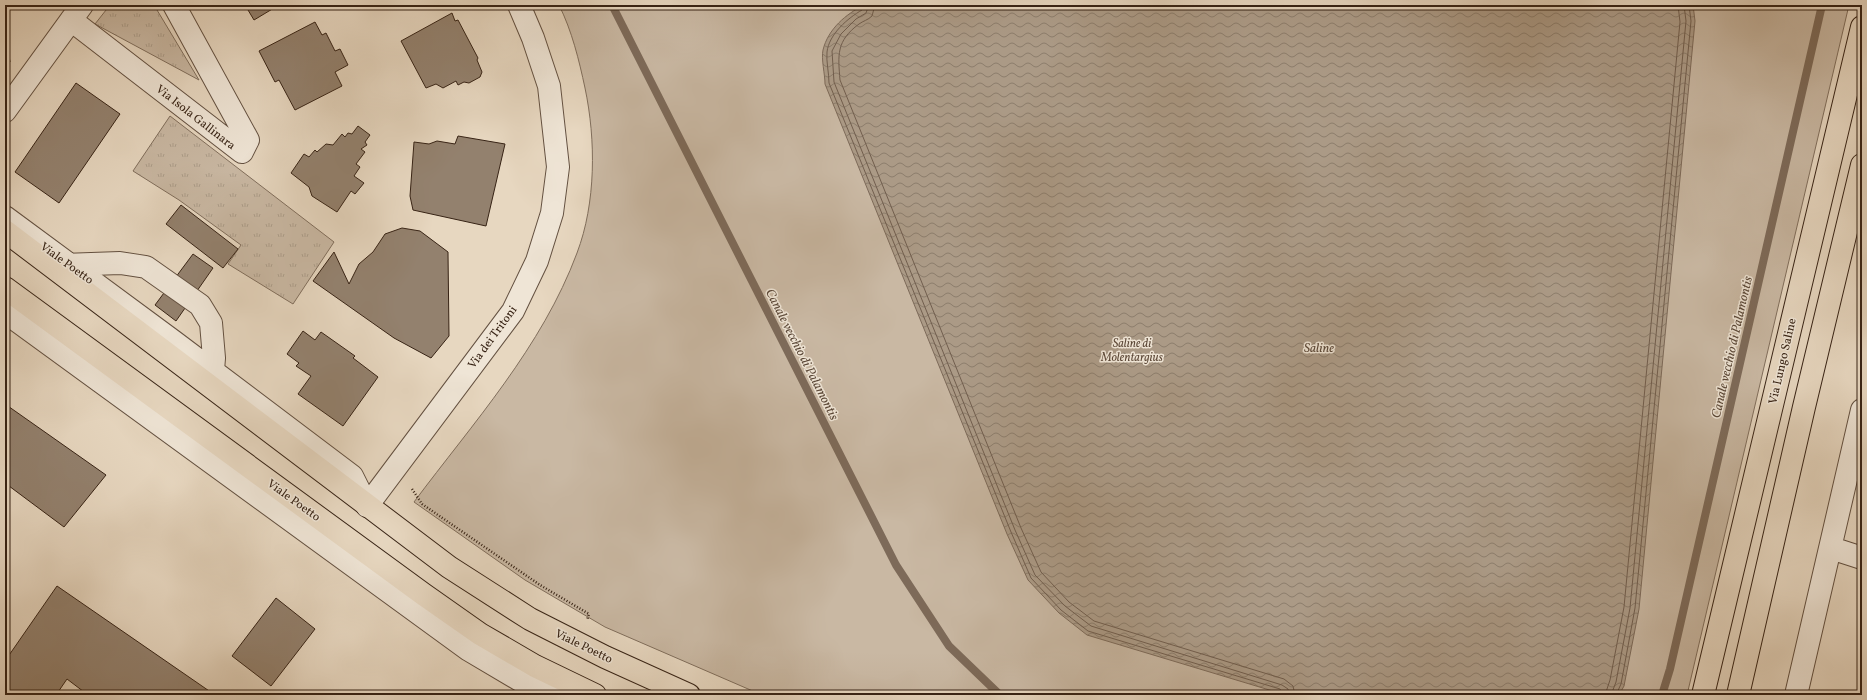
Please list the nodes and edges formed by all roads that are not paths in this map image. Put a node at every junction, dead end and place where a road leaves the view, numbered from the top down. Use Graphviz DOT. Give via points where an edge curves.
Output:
graph roads {
  1 [pos="174,5"];
  2 [pos="519,5"];
  3 [pos="77,13"];
  4 [pos="1862,27"];
  5 [pos="5,111"];
  6 [pos="1862,165"];
  7 [pos="5,217"];
  8 [pos="5,231"];
  9 [pos="60,265"];
  10 [pos="5,288"];
  11 [pos="5,312"];
  12 [pos="212,379"];
  13 [pos="1862,410"];
  14 [pos="367,506"];
  15 [pos="1831,548"];
  16 [pos="1862,558"];
  17 [pos="552,695"];
  18 [pos="595,695"];
  19 [pos="689,695"];
  20 [pos="1703,695"];
  21 [pos="1738,695"];
  22 [pos="1796,695"];
  1 -- 3 [label="street, Via Isola Gallinara" via="248,140 242,152"];
  2 -- 14 [label="street, Via dei Tritoni" via="549,86 558,167 552,213 537,261 513,311"];
  3 -- 5 [label="street"];
  4 -- 20 [label="main road, Via Lungo Saline"];
  6 -- 21 [label="main road"];
  7 -- 9 [label="street, Viale Poetto"];
  8 -- 9 [label="main road, Viale Poetto"];
  9 -- 12 [label="main road, Viale Poetto"];
  9 -- 12 [label="street" via="120,263 146,267 200,305 211,323 214,358"];
  10 -- 18 [label="main road, Viale Poetto" via="480,634 535,666"];
  11 -- 17 [label="street" via="469,650 530,686"];
  12 -- 14 [label="main road, Viale Poetto"];
  13 -- 15 [label="street"];
  14 -- 19 [label="main road, Viale Poetto" via="449,567 530,619"];
  15 -- 16 [label="street"];
  15 -- 22 [label="street"];
}
